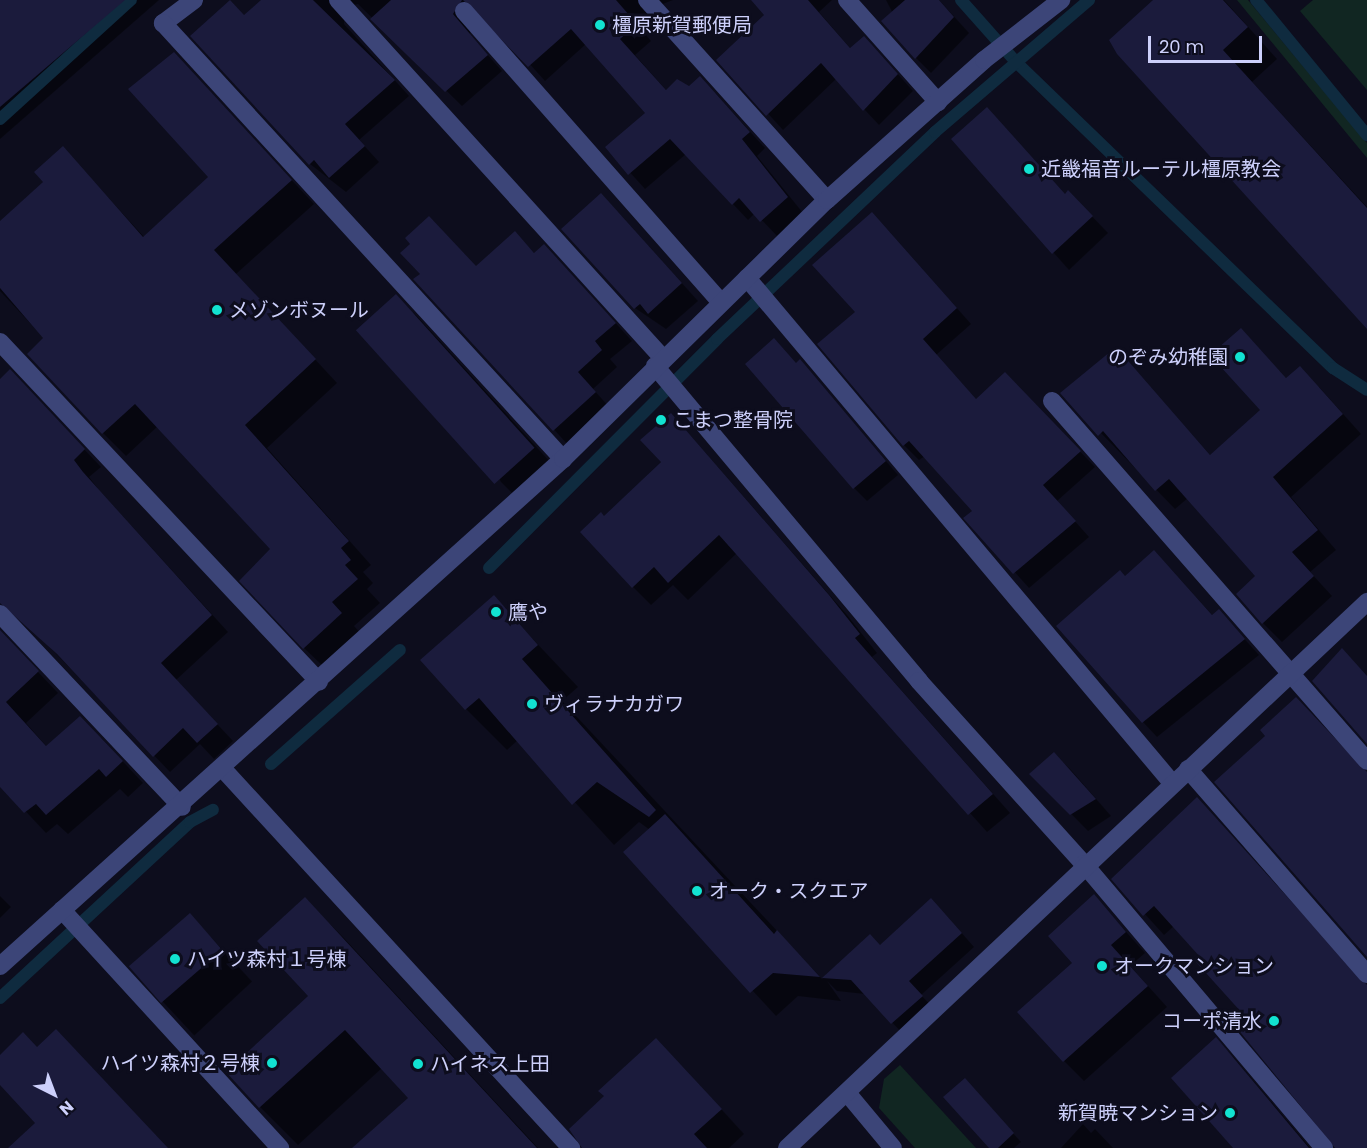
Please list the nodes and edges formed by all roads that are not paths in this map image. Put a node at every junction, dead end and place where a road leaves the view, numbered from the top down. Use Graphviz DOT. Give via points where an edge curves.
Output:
graph roads {
  1 [pos="194,0"];
  2 [pos="338,0"];
  3 [pos="647,0"];
  4 [pos="847,0"];
  5 [pos="1060,0"];
  6 [pos="464,11"];
  7 [pos="938,102"];
  8 [pos="827,200"];
  9 [pos="747,278"];
  10 [pos="721,302"];
  11 [pos="0,342"];
  12 [pos="659,362"];
  13 [pos="1052,401"];
  14 [pos="562,459"];
  15 [pos="1367,602"];
  16 [pos="0,614"];
  17 [pos="1290,675"];
  18 [pos="319,682"];
  19 [pos="1367,761"];
  20 [pos="223,769"];
  21 [pos="1188,769"];
  22 [pos="1173,784"];
  23 [pos="182,807"];
  24 [pos="1084,864"];
  25 [pos="62,910"];
  26 [pos="0,966"];
  27 [pos="1367,974"];
  28 [pos="848,1094"];
  29 [pos="280,1148"];
  30 [pos="571,1148"];
  31 [pos="787,1148"];
  32 [pos="893,1148"];
  33 [pos="1324,1148"];
  1 -- 14 [label="street" via="163,22"];
  2 -- 12 [label="street"];
  3 -- 8 [label="street"];
  4 -- 7 [label="street"];
  5 -- 7 [label="street"];
  6 -- 10 [label="street"];
  7 -- 8 [label="street"];
  8 -- 9 [label="street"];
  9 -- 10 [label="street"];
  9 -- 22 [label="street"];
  10 -- 12 [label="street"];
  11 -- 18 [label="street"];
  12 -- 14 [label="street"];
  12 -- 24 [label="street" via="919,681"];
  13 -- 17 [label="street"];
  14 -- 18 [label="street"];
  15 -- 17 [label="street"];
  16 -- 23 [label="street"];
  17 -- 19 [label="street"];
  17 -- 21 [label="street"];
  18 -- 20 [label="street"];
  20 -- 23 [label="street"];
  20 -- 30 [label="street"];
  21 -- 22 [label="street"];
  21 -- 27 [label="street"];
  22 -- 24 [label="street"];
  23 -- 25 [label="street"];
  24 -- 28 [label="street"];
  24 -- 33 [label="street"];
  25 -- 26 [label="street"];
  25 -- 29 [label="street"];
  28 -- 31 [label="street"];
  28 -- 32 [label="street"];
}
